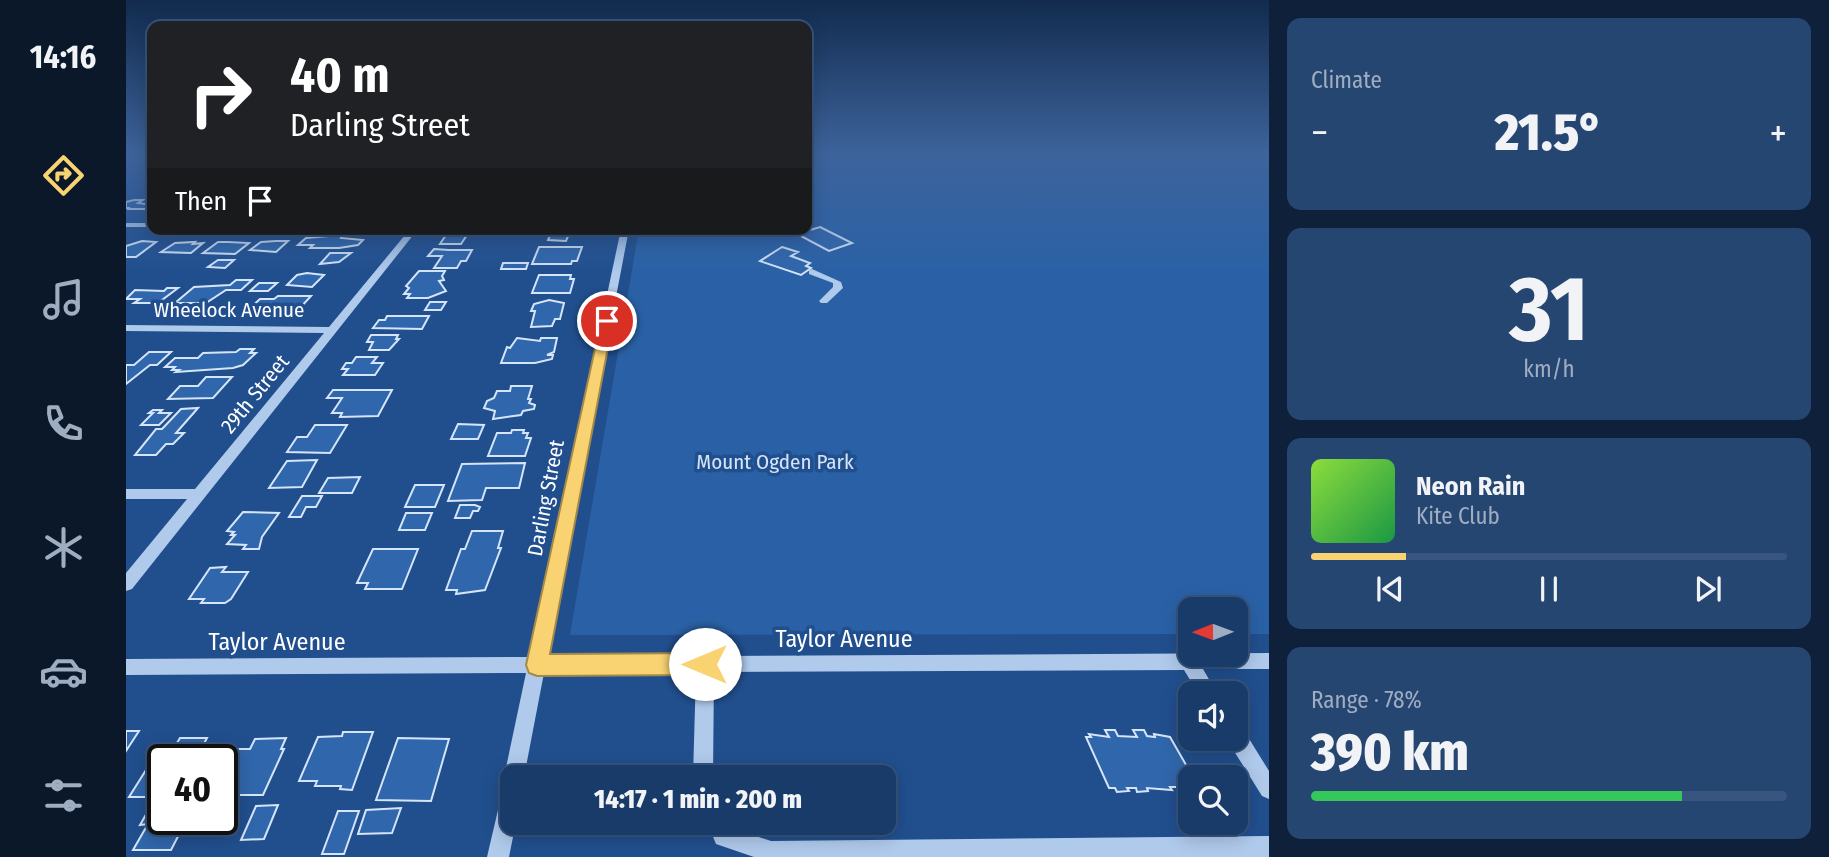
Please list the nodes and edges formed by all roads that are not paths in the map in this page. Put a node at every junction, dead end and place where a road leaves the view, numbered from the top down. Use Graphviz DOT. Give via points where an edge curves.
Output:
graph roads {
  1 [pos="126,225"];
  2 [pos="147,225"];
  3 [pos="409,235"];
  4 [pos="624,235"];
  5 [pos="812,272"];
  6 [pos="824,301"];
  7 [pos="126,328"];
  8 [pos="332,330"];
  9 [pos="126,494"];
  10 [pos="199,494"];
  11 [pos="126,584"];
  12 [pos="1248,661"];
  13 [pos="1269,661"];
  14 [pos="1178,662"];
  15 [pos="705,664"];
  16 [pos="537,665"];
  17 [pos="126,667"];
  18 [pos="1245,751"];
  19 [pos="516,765"];
  20 [pos="703,765"];
  21 [pos="1269,789"];
  22 [pos="503,835"];
  23 [pos="724,835"];
  24 [pos="1269,847"];
  25 [pos="498,857"];
  1 -- 2 [label="street"];
  3 -- 8 [label="street, 29th Street"];
  4 -- 16 [label="street, Darling Street"];
  5 -- 6 [label="street" via="837,282 838,288"];
  7 -- 8 [label="street, Wheelock Avenue"];
  8 -- 10 [label="street, 29th Street"];
  9 -- 10 [label="street"];
  10 -- 11 [label="street, 29th Street"];
  12 -- 13 [label="street, Taylor Avenue"];
  14 -- 15 [label="street, Taylor Avenue"];
  15 -- 16 [label="street, Taylor Avenue"];
  15 -- 20 [label="street"];
  16 -- 17 [label="street, Taylor Avenue"];
  16 -- 19 [label="street, Darling Street"];
  18 -- 21 [label="street"];
  22 -- 25 [label="street"];
  23 -- 24 [label="street" via="771,852"];
}
